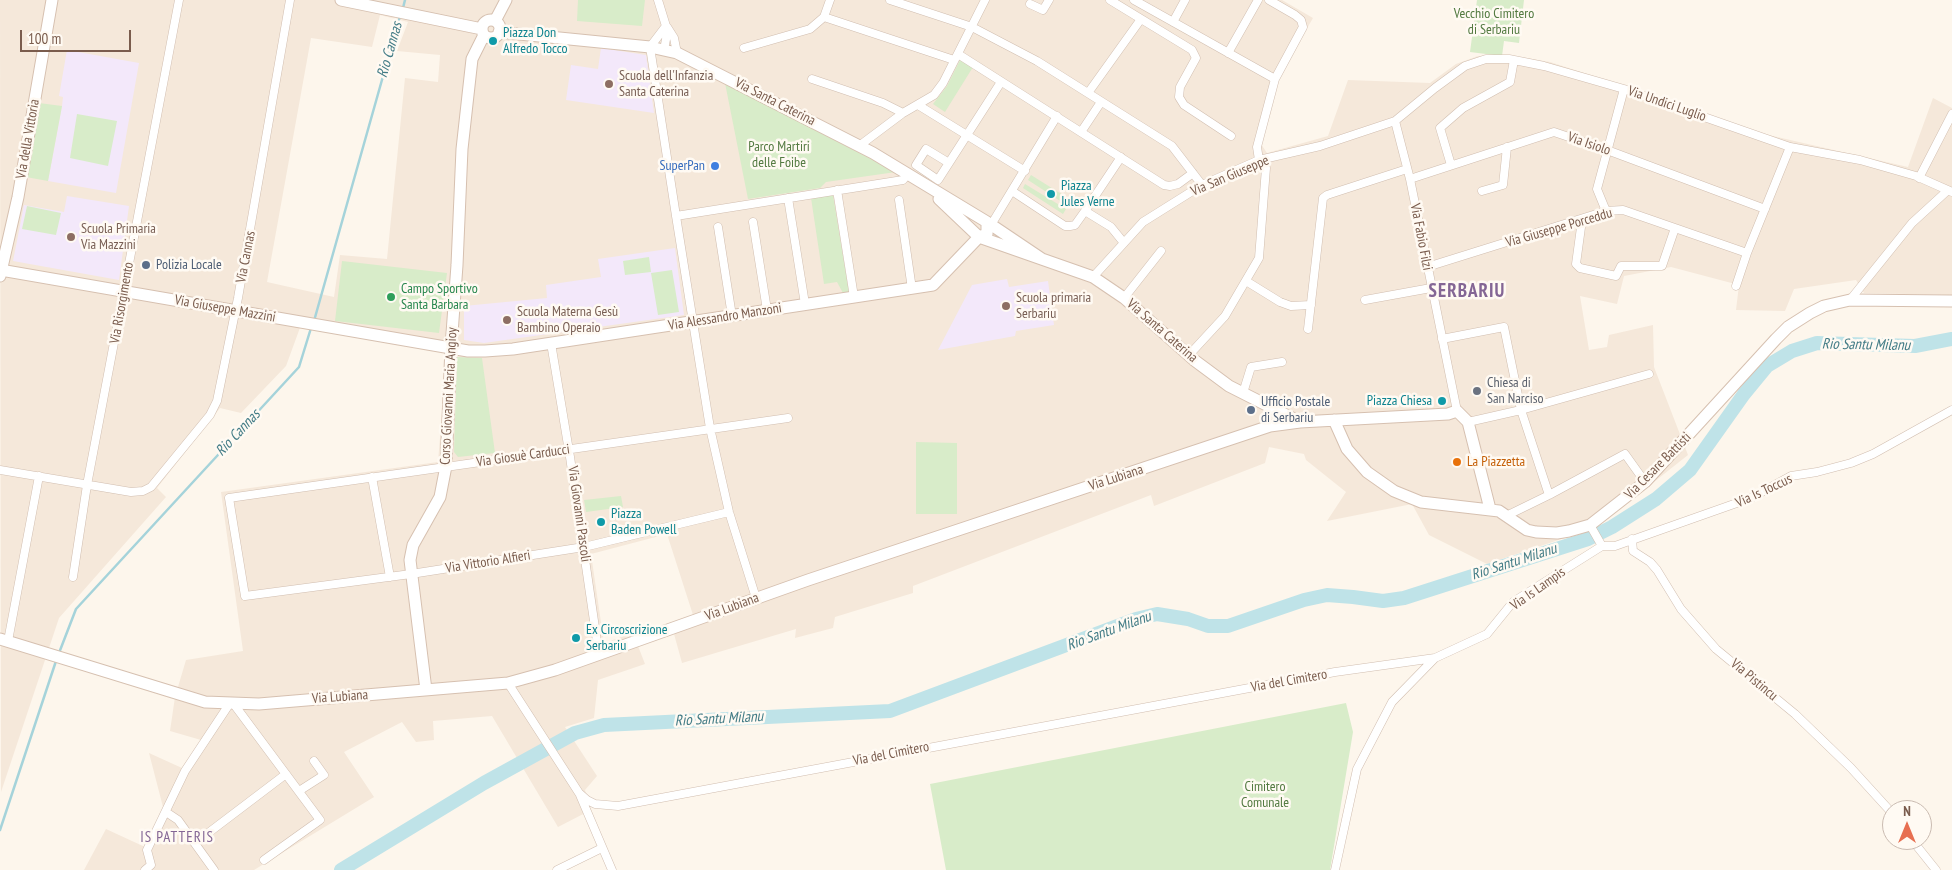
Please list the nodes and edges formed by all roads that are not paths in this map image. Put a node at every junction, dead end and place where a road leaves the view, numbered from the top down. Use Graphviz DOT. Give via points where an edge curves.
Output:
graph roads {
  1 [pos="52,0"];
  2 [pos="178,0"];
  3 [pos="290,0"];
  4 [pos="341,0"];
  5 [pos="506,0"];
  6 [pos="658,0"];
  7 [pos="830,0"];
  8 [pos="890,0"];
  9 [pos="985,0"];
  10 [pos="1049,0"];
  11 [pos="1110,0"];
  12 [pos="1134,0"];
  13 [pos="1185,0"];
  14 [pos="1258,0"];
  15 [pos="1270,0"];
  16 [pos="1030,4"];
  17 [pos="824,17"];
  18 [pos="1141,19"];
  19 [pos="1173,22"];
  20 [pos="497,26"];
  21 [pos="666,26"];
  22 [pos="972,27"];
  23 [pos="483,32"];
  24 [pos="650,48"];
  25 [pos="744,48"];
  26 [pos="664,50"];
  27 [pos="677,53"];
  28 [pos="1228,53"];
  29 [pos="956,57"];
  30 [pos="1514,60"];
  31 [pos="812,79"];
  32 [pos="1274,79"];
  33 [pos="1001,82"];
  34 [pos="1624,89"];
  35 [pos="1088,93"];
  36 [pos="1101,102"];
  37 [pos="918,105"];
  38 [pos="903,113"];
  39 [pos="1952,114"];
  40 [pos="1057,116"];
  41 [pos="1395,121"];
  42 [pos="1081,132"];
  43 [pos="966,134"];
  44 [pos="1231,136"];
  45 [pos="859,146"];
  46 [pos="1507,147"];
  47 [pos="1790,148"];
  48 [pos="1607,150"];
  49 [pos="1121,157"];
  50 [pos="1260,160"];
  51 [pos="949,163"];
  52 [pos="1451,166"];
  53 [pos="1407,169"];
  54 [pos="1024,171"];
  55 [pos="1193,173"];
  56 [pos="907,175"];
  57 [pos="1920,178"];
  58 [pos="1410,179"];
  59 [pos="923,184"];
  60 [pos="1202,185"];
  61 [pos="836,190"];
  62 [pos="1012,192"];
  63 [pos="1482,192"];
  64 [pos="1949,192"];
  65 [pos="788,198"];
  66 [pos="899,200"];
  67 [pos="1765,209"];
  68 [pos="1085,211"];
  69 [pos="1606,211"];
  70 [pos="676,216"];
  71 [pos="1582,220"];
  72 [pos="991,221"];
  73 [pos="753,222"];
  74 [pos="718,227"];
  75 [pos="1675,228"];
  76 [pos="979,237"];
  77 [pos="1124,243"];
  78 [pos="1161,251"];
  79 [pos="1747,253"];
  80 [pos="1042,259"];
  81 [pos="1426,268"];
  82 [pos="1,272"];
  83 [pos="1092,277"];
  84 [pos="1246,281"];
  85 [pos="1736,286"];
  86 [pos="912,288"];
  87 [pos="1431,288"];
  88 [pos="124,291"];
  89 [pos="854,297"];
  90 [pos="1124,298"];
  91 [pos="1365,300"];
  92 [pos="1850,300"];
  93 [pos="1952,301"];
  94 [pos="805,304"];
  95 [pos="1311,305"];
  96 [pos="767,310"];
  97 [pos="236,311"];
  98 [pos="732,316"];
  99 [pos="693,321"];
  100 [pos="1308,329"];
  101 [pos="1442,339"];
  102 [pos="551,343"];
  103 [pos="451,347"];
  104 [pos="1189,355"];
  105 [pos="1282,362"];
  106 [pos="1649,374"];
  107 [pos="1243,393"];
  108 [pos="1521,410"];
  109 [pos="1952,410"];
  110 [pos="1279,411"];
  111 [pos="1457,412"];
  112 [pos="788,418"];
  113 [pos="1334,420"];
  114 [pos="1300,422"];
  115 [pos="1468,422"];
  116 [pos="1282,424"];
  117 [pos="710,428"];
  118 [pos="569,449"];
  119 [pos="446,466"];
  120 [pos="0,470"];
  121 [pos="39,476"];
  122 [pos="372,477"];
  123 [pos="1645,482"];
  124 [pos="87,485"];
  125 [pos="1549,495"];
  126 [pos="1490,509"];
  127 [pos="729,512"];
  128 [pos="1506,516"];
  129 [pos="1592,527"];
  130 [pos="1632,539"];
  131 [pos="1601,544"];
  132 [pos="584,547"];
  133 [pos="411,574"];
  134 [pos="73,577"];
  135 [pos="390,577"];
  136 [pos="245,596"];
  137 [pos="756,598"];
  138 [pos="4,640"];
  139 [pos="599,655"];
  140 [pos="1435,658"];
  141 [pos="1335,672"];
  142 [pos="508,683"];
  143 [pos="426,690"];
  144 [pos="232,703"];
  145 [pos="314,761"];
  146 [pos="286,774"];
  147 [pos="299,791"];
  148 [pos="579,793"];
  149 [pos="1882,802"];
  150 [pos="166,812"];
  151 [pos="195,843"];
  152 [pos="602,848"];
  153 [pos="1920,850"];
  154 [pos="264,860"];
  155 [pos="145,870"];
  156 [pos="214,870"];
  157 [pos="557,870"];
  158 [pos="612,870"];
  159 [pos="1334,870"];
  160 [pos="1936,870"];
  1 -- 82 [label="street, Via della Vittoria" via="18,197"];
  2 -- 88 [label="street, Via Risorgimento"];
  3 -- 97 [label="street, Via Cannas"];
  4 -- 23 [label="street"];
  5 -- 20 [label="street"];
  6 -- 21 [label="street"];
  7 -- 17 [label="street"];
  8 -- 22 [label="street"];
  9 -- 22 [label="street"];
  10 -- 16 [label="street" via="1043,10"];
  11 -- 18 [label="street"];
  12 -- 19 [label="street"];
  13 -- 19 [label="street"];
  14 -- 28 [label="street"];
  15 -- 32 [label="street" via="1295,15 1303,27"];
  17 -- 25 [label="street" via="810,29"];
  17 -- 29 [label="street"];
  18 -- 35 [label="street"];
  18 -- 44 [label="street" via="1192,50 1196,58 1180,87 1179,97 1184,105"];
  19 -- 28 [label="street"];
  20 -- 23 [label="street" via="486,22"];
  20 -- 24 [label="street, Via Santa Caterina"];
  21 -- 24 [label="street"];
  21 -- 26 [label="street"];
  21 -- 27 [label="street" via="674,38"];
  22 -- 29 [label="street"];
  22 -- 35 [label="street" via="1037,61"];
  23 -- 103 [label="street, Corso Giovanni Maria Angioy" via="469,77"];
  24 -- 26 [label="street, Via Santa Caterina"];
  24 -- 70 [label="street"];
  26 -- 27 [label="street, Via Santa Caterina"];
  27 -- 45 [label="street, Via Santa Caterina"];
  28 -- 32 [label="street"];
  29 -- 33 [label="street"];
  29 -- 37 [label="street" via="934,95"];
  30 -- 34 [label="street, Via Undici Luglio"];
  30 -- 41 [label="street, Via Undici Luglio" via="1486,59 1465,66"];
  30 -- 52 [label="street" via="1510,82 1463,108 1440,128"];
  31 -- 38 [label="street"];
  32 -- 50 [label="street" via="1257,147"];
  33 -- 40 [label="street"];
  33 -- 43 [label="street"];
  34 -- 47 [label="street, Via Undici Luglio"];
  34 -- 48 [label="street"];
  35 -- 36 [label="street"];
  36 -- 42 [label="street"];
  36 -- 55 [label="street" via="1172,146"];
  37 -- 38 [label="street"];
  37 -- 43 [label="street"];
  38 -- 45 [label="street"];
  39 -- 57 [label="street"];
  40 -- 42 [label="street"];
  40 -- 54 [label="street"];
  41 -- 50 [label="street, Via San Giuseppe" via="1320,146"];
  41 -- 53 [label="street, Via Fabio Filzi"];
  42 -- 49 [label="street"];
  43 -- 51 [label="street"];
  43 -- 54 [label="street"];
  45 -- 56 [label="street, Via Santa Caterina"];
  46 -- 48 [label="street, Via Isiolo" via="1554,132"];
  46 -- 52 [label="street, Via Isiolo"];
  46 -- 63 [label="street" via="1503,185"];
  47 -- 57 [label="street, Via Undici Luglio" via="1860,160"];
  47 -- 67 [label="street"];
  48 -- 67 [label="street, Via Isiolo"];
  48 -- 69 [label="street" via="1597,189"];
  49 -- 55 [label="street" via="1164,185 1178,184"];
  49 -- 68 [label="street"];
  50 -- 60 [label="street, Via San Giuseppe"];
  50 -- 84 [label="street" via="1266,168 1259,258"];
  52 -- 58 [label="street, Via Isiolo"];
  53 -- 58 [label="street, Via Fabio Filzi"];
  53 -- 95 [label="street" via="1323,198"];
  54 -- 62 [label="street"];
  55 -- 60 [label="street"];
  56 -- 59 [label="street, Via Santa Caterina"];
  56 -- 61 [label="street" via="903,180"];
  57 -- 64 [label="street, Via Undici Luglio"];
  58 -- 81 [label="street, Via Fabio Filzi"];
  59 -- 72 [label="street, Via Santa Caterina"];
  59 -- 76 [label="street, Via Santa Caterina"];
  60 -- 77 [label="street, Via San Giuseppe" via="1143,222"];
  61 -- 65 [label="street"];
  61 -- 89 [label="street"];
  62 -- 68 [label="street" via="1065,226 1075,225"];
  62 -- 72 [label="street"];
  64 -- 92 [label="street" via="1912,223"];
  65 -- 70 [label="street"];
  65 -- 94 [label="street"];
  66 -- 86 [label="street"];
  67 -- 79 [label="street"];
  68 -- 77 [label="street" via="1111,227"];
  69 -- 71 [label="street, Via Giuseppe Porceddu"];
  69 -- 75 [label="street, Via Giuseppe Porceddu" via="1624,210"];
  70 -- 99 [label="street"];
  71 -- 75 [label="street" via="1576,264 1580,268 1616,276 1621,266 1662,266"];
  71 -- 81 [label="street, Via Giuseppe Porceddu"];
  72 -- 76 [label="street" via="987,234"];
  72 -- 80 [label="street, Via Santa Caterina"];
  73 -- 96 [label="street"];
  74 -- 98 [label="street"];
  75 -- 79 [label="street, Via Giuseppe Porceddu"];
  76 -- 80 [label="street, Via Santa Caterina"];
  76 -- 86 [label="street, Via Alessandro Manzoni" via="933,285"];
  77 -- 83 [label="street, Via San Giuseppe"];
  78 -- 90 [label="street"];
  79 -- 85 [label="street"];
  80 -- 83 [label="street, Via Santa Caterina" via="1067,271"];
  81 -- 87 [label="street, Via Fabio Filzi"];
  82 -- 88 [label="street, Via Giuseppe Mazzini"];
  83 -- 90 [label="street, Via Santa Caterina"];
  84 -- 95 [label="street" via="1280,302 1291,306"];
  84 -- 104 [label="street" via="1225,316"];
  86 -- 89 [label="street, Via Alessandro Manzoni"];
  87 -- 91 [label="street"];
  87 -- 101 [label="street, Via Fabio Filzi"];
  88 -- 97 [label="street, Via Giuseppe Mazzini"];
  88 -- 124 [label="street, Via Risorgimento"];
  89 -- 94 [label="street, Via Alessandro Manzoni"];
  90 -- 104 [label="street, Via Santa Caterina"];
  92 -- 93 [label="street, Via Cesare Battisti"];
  92 -- 123 [label="street, Via Cesare Battisti" via="1824,306 1788,327"];
  94 -- 96 [label="street, Via Alessandro Manzoni"];
  95 -- 100 [label="street"];
  96 -- 98 [label="street, Via Alessandro Manzoni"];
  97 -- 103 [label="street, Via Giuseppe Mazzini"];
  97 -- 124 [label="street, Via Cannas" via="217,401 210,415 152,487 131,492"];
  98 -- 99 [label="street, Via Alessandro Manzoni"];
  99 -- 102 [label="street, Via Alessandro Manzoni"];
  99 -- 117 [label="street"];
  101 -- 108 [label="street" via="1504,327"];
  101 -- 111 [label="street, Via Fabio Filzi"];
  102 -- 103 [label="street, Via Alessandro Manzoni" via="485,351"];
  102 -- 118 [label="street, Via Giovanni Pascoli"];
  103 -- 119 [label="street, Corso Giovanni Maria Angioy"];
  104 -- 107 [label="street, Via Santa Caterina"];
  105 -- 107 [label="street" via="1251,367"];
  106 -- 108 [label="street"];
  107 -- 110 [label="street, Via Santa Caterina"];
  108 -- 115 [label="street"];
  108 -- 125 [label="street"];
  109 -- 130 [label="street, Via Is Toccus" via="1851,463 1791,476 1751,498"];
  110 -- 114 [label="street, Via Santa Caterina"];
  110 -- 116 [label="street"];
  111 -- 113 [label="street, Via Lubiana"];
  111 -- 115 [label="street"];
  112 -- 117 [label="street, Via Giosuè Carducci"];
  113 -- 114 [label="street, Via Lubiana"];
  113 -- 126 [label="street, Via Cesare Battisti" via="1347,449 1367,472 1394,491 1421,502"];
  114 -- 116 [label="street, Via Lubiana"];
  115 -- 126 [label="street"];
  116 -- 137 [label="street, Via Lubiana"];
  117 -- 118 [label="street, Via Giosuè Carducci"];
  117 -- 127 [label="street"];
  118 -- 119 [label="street, Via Giosuè Carducci"];
  118 -- 132 [label="street, Via Giovanni Pascoli"];
  119 -- 122 [label="street, Via Giosuè Carducci"];
  119 -- 133 [label="street, Corso Giovanni Maria Angioy" via="440,497 413,545"];
  120 -- 121 [label="street, Via Cannas"];
  121 -- 124 [label="street, Via Cannas"];
  121 -- 138 [label="street"];
  122 -- 135 [label="street"];
  122 -- 136 [label="street, Via Giosuè Carducci" via="229,498"];
  123 -- 125 [label="street" via="1626,454"];
  123 -- 129 [label="street, Via Cesare Battisti"];
  124 -- 134 [label="street, Via Risorgimento"];
  125 -- 128 [label="street"];
  126 -- 128 [label="street, Via Cesare Battisti"];
  127 -- 132 [label="street, Via Vittorio Alfieri"];
  127 -- 137 [label="street"];
  128 -- 129 [label="street, Via Cesare Battisti" via="1536,532 1556,533"];
  129 -- 131 [label="street"];
  130 -- 131 [label="street, Via Is Toccus" via="1615,546"];
  130 -- 149 [label="street, Via Pistincu" via="1633,551 1658,570 1681,609 1716,649 1795,714"];
  131 -- 140 [label="street, Via Is Lampis" via="1513,602 1487,634"];
  132 -- 133 [label="street, Via Vittorio Alfieri"];
  132 -- 139 [label="street, Via Giovanni Pascoli"];
  133 -- 135 [label="street, Via Vittorio Alfieri"];
  133 -- 143 [label="street, Corso Giovanni Maria Angioy"];
  135 -- 136 [label="street, Via Vittorio Alfieri"];
  137 -- 139 [label="street, Via Lubiana"];
  138 -- 144 [label="street, Via Lubiana" via="205,702"];
  139 -- 142 [label="street, Via Lubiana"];
  140 -- 141 [label="street, Via Is Lampis"];
  140 -- 159 [label="street" via="1392,702 1357,769"];
  141 -- 148 [label="street, Via del Cimitero" via="618,806 595,804"];
  142 -- 143 [label="street, Via Lubiana"];
  142 -- 148 [label="street, Via del Cimitero"];
  143 -- 144 [label="street, Via Lubiana" via="259,704"];
  144 -- 146 [label="street"];
  144 -- 150 [label="street" via="185,771"];
  145 -- 147 [label="street" via="324,775"];
  146 -- 147 [label="street"];
  146 -- 151 [label="street"];
  147 -- 154 [label="street" via="320,820"];
  148 -- 152 [label="street"];
  150 -- 151 [label="street" via="178,820"];
  150 -- 155 [label="street" via="147,850 151,865"];
  151 -- 156 [label="street"];
  152 -- 157 [label="street"];
  152 -- 158 [label="street"];
  153 -- 160 [label="street"];
}
